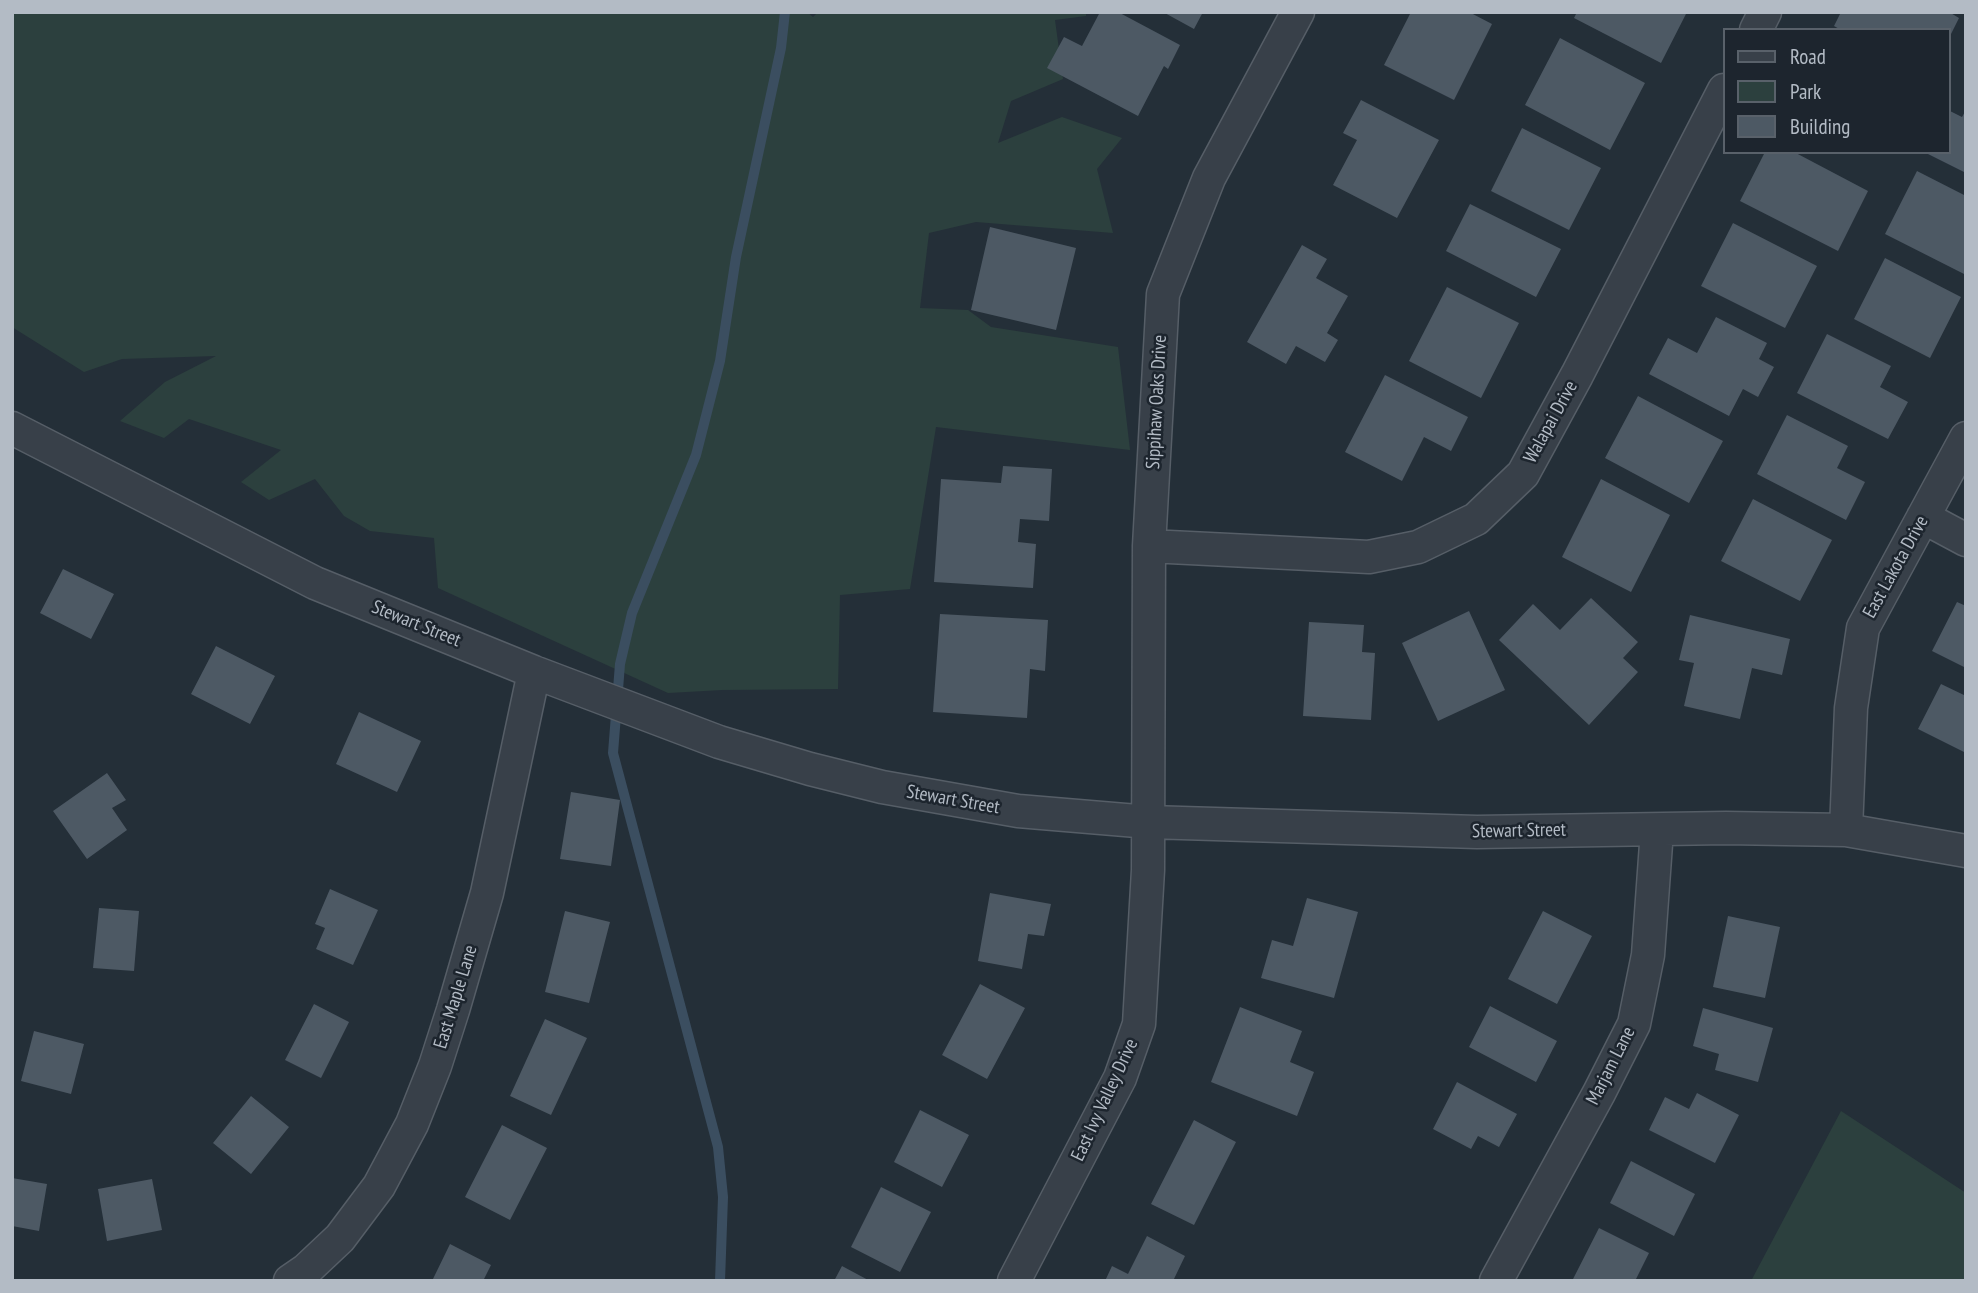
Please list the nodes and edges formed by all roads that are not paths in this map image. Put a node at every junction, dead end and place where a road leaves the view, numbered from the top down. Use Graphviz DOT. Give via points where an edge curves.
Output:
graph roads {
  1 [pos="1298,12"];
  2 [pos="1765,12"];
  3 [pos="1757,28"];
  4 [pos="1722,94"];
  5 [pos="12,428"];
  6 [pos="1966,438"];
  7 [pos="1923,517"];
  8 [pos="1966,540"];
  9 [pos="1149,546"];
  10 [pos="534,672"];
  11 [pos="1149,822"];
  12 [pos="1657,830"];
  13 [pos="1846,831"];
  14 [pos="1966,851"];
  15 [pos="290,1281"];
  16 [pos="1014,1281"];
  17 [pos="1496,1281"];
  1 -- 9 [label="street, Sippihaw Oaks Drive" via="1209,178 1163,294"];
  2 -- 3 [label="street"];
  4 -- 9 [label="street, Walapai Drive" via="1523,474 1476,519 1418,547 1369,557"];
  5 -- 10 [label="street, Stewart Street" via="315,583"];
  6 -- 7 [label="street, East Lakota Drive"];
  7 -- 8 [label="street"];
  7 -- 13 [label="street, East Lakota Drive" via="1863,628 1851,708"];
  9 -- 11 [label="street, Sippihaw Oaks Drive"];
  10 -- 11 [label="street, Stewart Street" via="719,742 882,787 1018,811"];
  10 -- 15 [label="street, East Maple Lane" via="486,893 453,1010 412,1124 379,1186 340,1238"];
  11 -- 12 [label="street, Stewart Street" via="1477,832"];
  11 -- 16 [label="street, East Ivy Valley Drive" via="1139,1024 1120,1078"];
  12 -- 13 [label="street, Stewart Street"];
  12 -- 17 [label="street, Marjam Lane" via="1648,955 1634,1024"];
  13 -- 14 [label="street, Stewart Street"];
}
